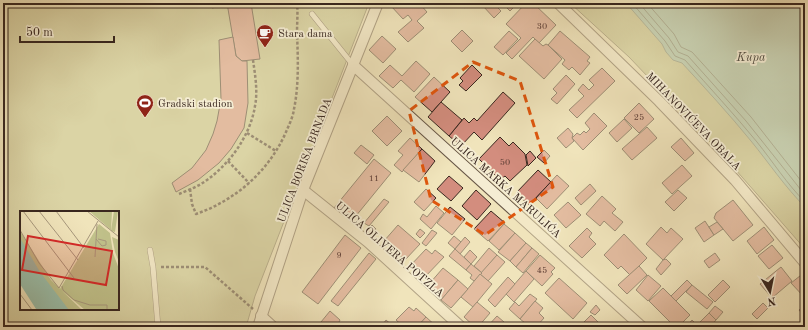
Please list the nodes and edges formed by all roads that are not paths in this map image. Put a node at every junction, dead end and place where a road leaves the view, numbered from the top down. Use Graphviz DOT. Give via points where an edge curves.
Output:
graph roads {
  1 [pos="378,3"];
  2 [pos="558,3"];
  3 [pos="312,14"];
  4 [pos="353,65"];
  5 [pos="303,190"];
  6 [pos="150,250"];
  7 [pos="805,263"];
  8 [pos="261,316"];
  9 [pos="158,327"];
  10 [pos="258,327"];
  11 [pos="273,327"];
  12 [pos="460,327"];
  13 [pos="642,327"];
  1 -- 4 [label="street, ULICA BORISA BRNADA"];
  2 -- 7 [label="street, MIHANOVIĆEVA OBALA" via="659,101 735,180"];
  3 -- 4 [label="lane"];
  4 -- 5 [label="street, ULICA BORISA BRNADA"];
  4 -- 13 [label="street, ULICA MARKA MARULIĆA"];
  5 -- 8 [label="street, ULICA BORISA BRNADA"];
  5 -- 12 [label="street, ULICA OLIVERA POTZLA" via="368,242"];
  6 -- 9 [label="lane"];
  8 -- 10 [label="street, ULICA BORISA BRNADA"];
  8 -- 11 [label="street"];
}
